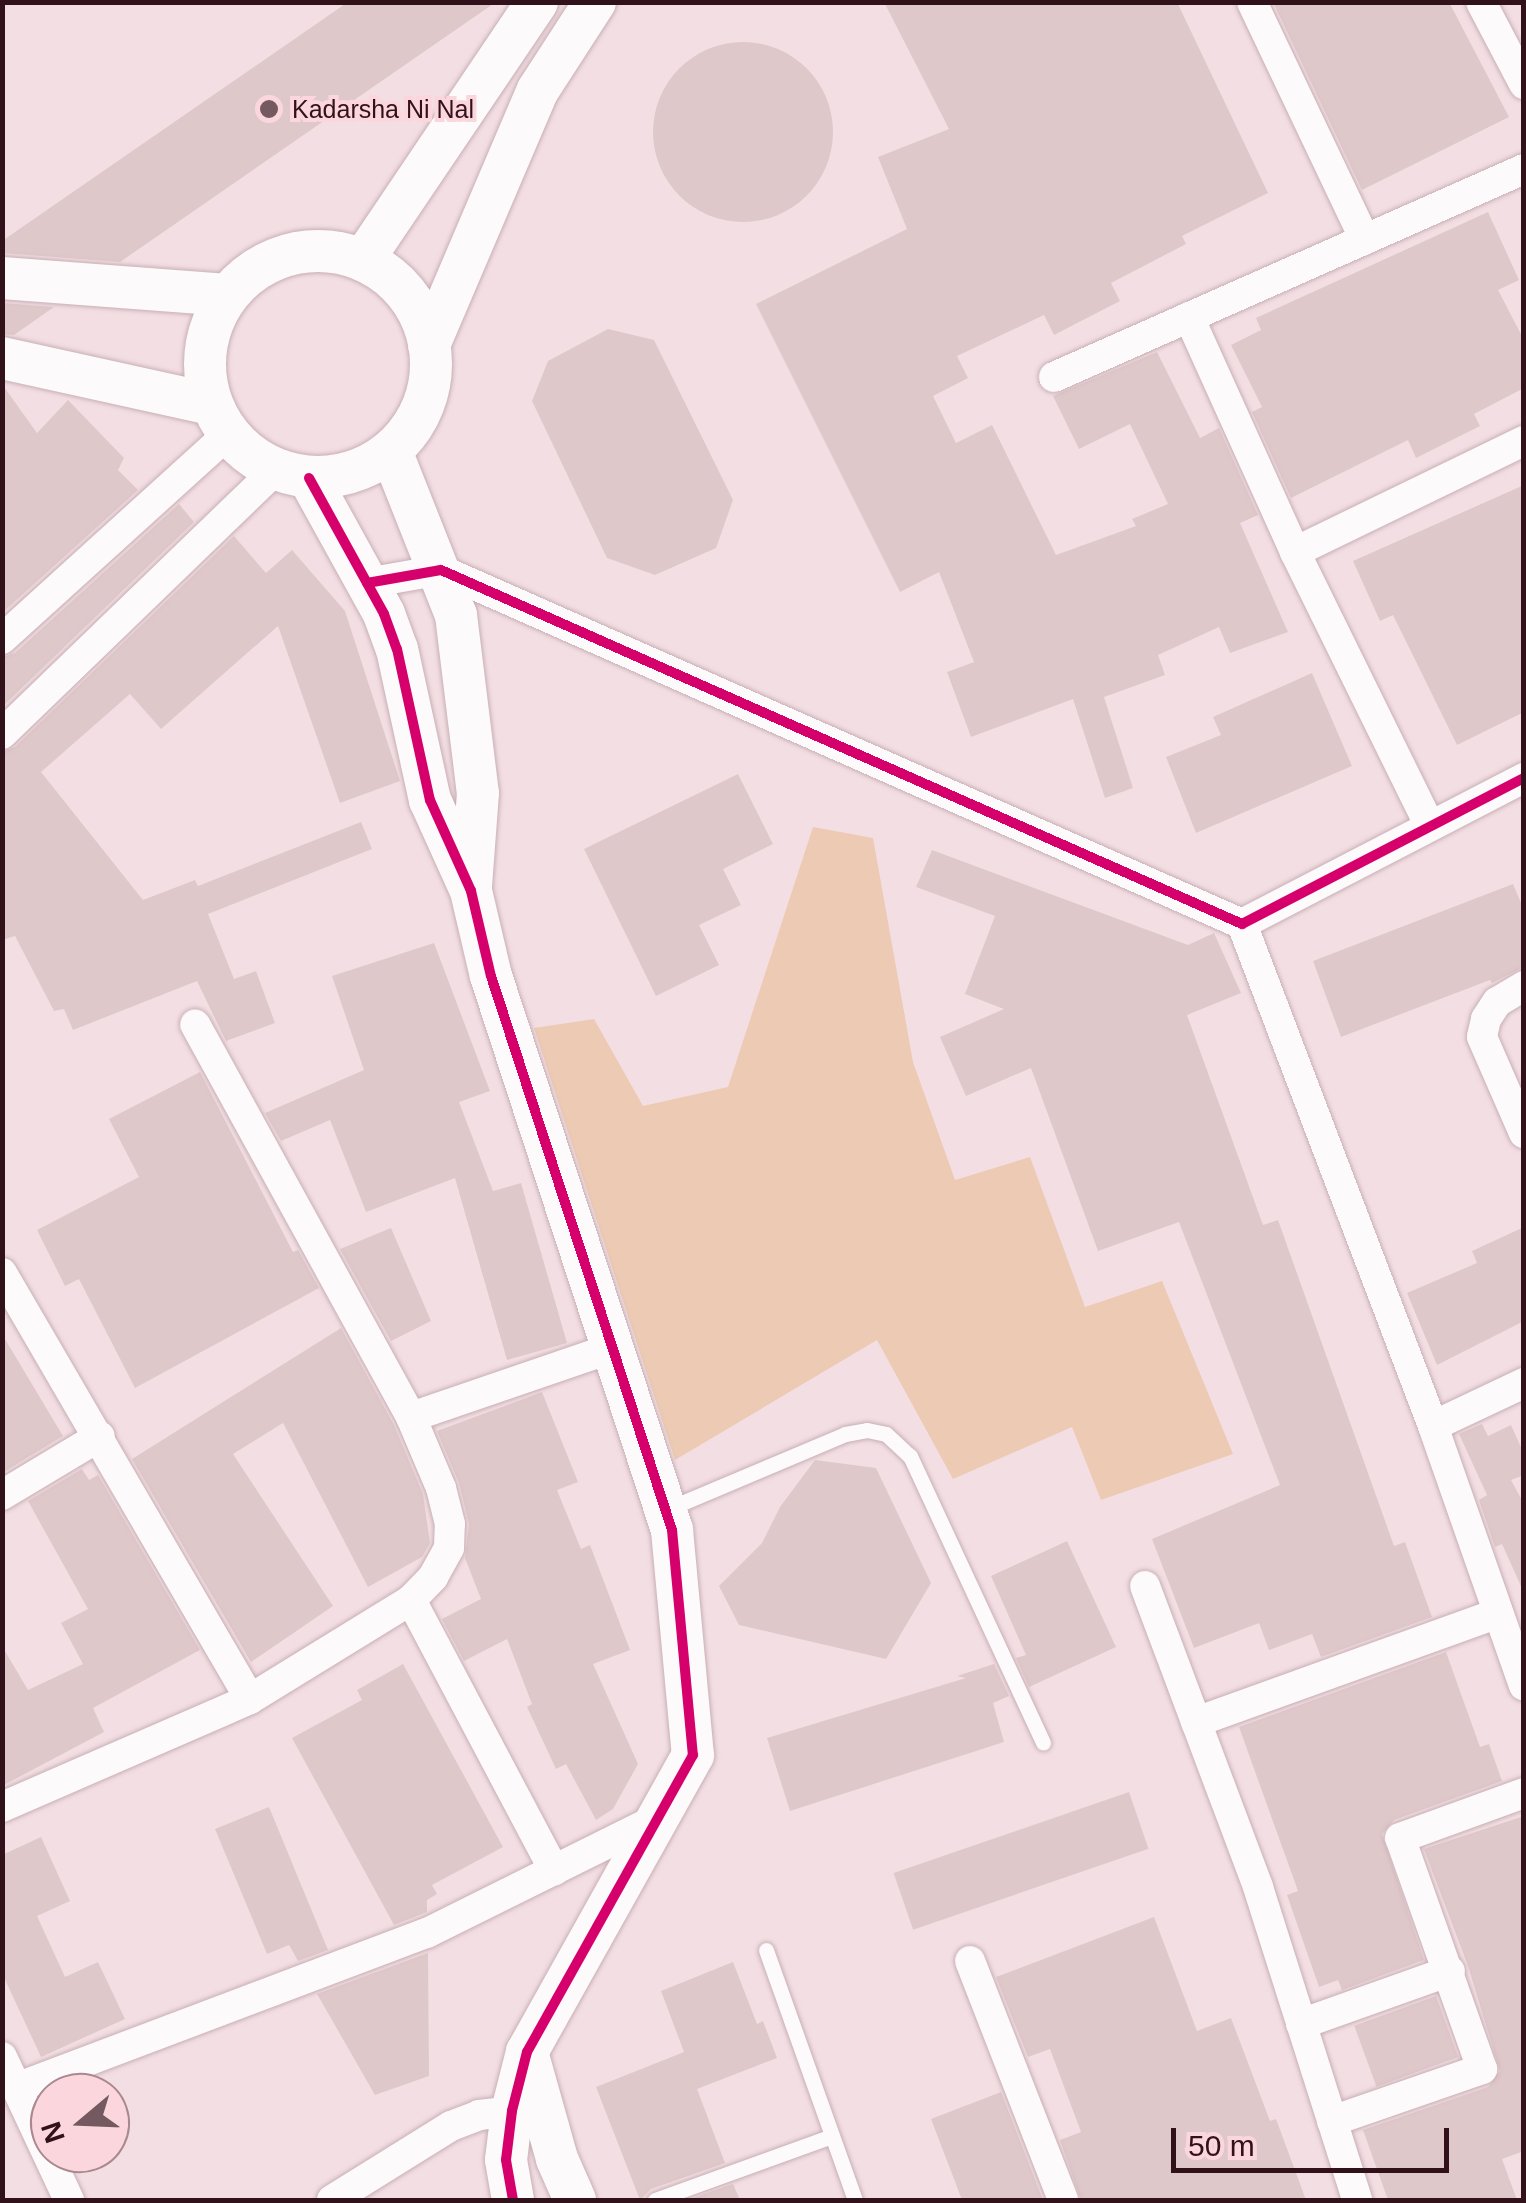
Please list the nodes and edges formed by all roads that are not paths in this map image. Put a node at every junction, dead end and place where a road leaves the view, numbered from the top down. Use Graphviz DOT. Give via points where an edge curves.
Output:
graph roads {
  1 [pos="537,2"];
  2 [pos="595,2"];
  3 [pos="1252,2"];
  4 [pos="1481,2"];
  5 [pos="1524,84"];
  6 [pos="1524,169"];
  7 [pos="1364,240"];
  8 [pos="364,260"];
  9 [pos="2,278"];
  10 [pos="227,295"];
  11 [pos="1189,317"];
  12 [pos="429,345"];
  13 [pos="2,358"];
  14 [pos="1054,377"];
  15 [pos="220,419"];
  16 [pos="1524,442"];
  17 [pos="391,450"];
  18 [pos="292,474"];
  19 [pos="1296,552"];
  20 [pos="441,570"];
  21 [pos="367,583"];
  22 [pos="2,639"];
  23 [pos="2,734"];
  24 [pos="1524,778"];
  25 [pos="1430,826"];
  26 [pos="471,891"];
  27 [pos="1242,924"];
  28 [pos="1524,986"];
  29 [pos="195,1024"];
  30 [pos="1524,1133"];
  31 [pos="2,1274"];
  32 [pos="612,1348"];
  33 [pos="1524,1383"];
  34 [pos="411,1418"];
  35 [pos="1433,1426"];
  36 [pos="100,1436"];
  37 [pos="2,1495"];
  38 [pos="666,1510"];
  39 [pos="1145,1586"];
  40 [pos="411,1600"];
  41 [pos="1498,1613"];
  42 [pos="1524,1686"];
  43 [pos="250,1699"];
  44 [pos="1196,1722"];
  45 [pos="1043,1743"];
  46 [pos="1524,1793"];
  47 [pos="2,1807"];
  48 [pos="660,1818"];
  49 [pos="554,1870"];
  50 [pos="766,1950"];
  51 [pos="970,1961"];
  52 [pos="1450,1972"];
  53 [pos="1301,2024"];
  54 [pos="2,2058"];
  55 [pos="16,2088"];
  56 [pos="528,2110"];
  57 [pos="1332,2122"];
  58 [pos="832,2136"];
  59 [pos="69,2200"];
  60 [pos="332,2200"];
  61 [pos="514,2200"];
  62 [pos="575,2200"];
  63 [pos="655,2200"];
  64 [pos="855,2200"];
  65 [pos="1063,2200"];
  66 [pos="1357,2200"];
  1 -- 8 [label="street"];
  2 -- 12 [label="street" via="538,90"];
  3 -- 7 [label="street"];
  4 -- 5 [label="street"];
  6 -- 7 [label="street"];
  7 -- 11 [label="street"];
  8 -- 10 [label="street" via="326,250 289,254 254,269"];
  8 -- 12 [label="street" via="394,280 417,310"];
  9 -- 10 [label="street"];
  10 -- 15 [label="street" via="206,348 205,376"];
  11 -- 14 [label="street"];
  11 -- 19 [label="street"];
  12 -- 17 [label="street" via="424,402"];
  13 -- 15 [label="street"];
  15 -- 18 [label="street"];
  15 -- 22 [label="street"];
  16 -- 19 [label="street"];
  17 -- 18 [label="street" via="339,476"];
  17 -- 20 [label="street"];
  18 -- 21 [label="street"];
  18 -- 23 [label="street"];
  19 -- 25 [label="street"];
  20 -- 21 [label="street"];
  20 -- 26 [label="street" via="456,615 478,793"];
  20 -- 27 [label="street"];
  21 -- 26 [label="street" via="397,649 430,800"];
  24 -- 25 [label="street"];
  25 -- 27 [label="street"];
  26 -- 32 [label="street" via="491,976"];
  27 -- 35 [label="street"];
  28 -- 30 [label="street" via="1497,1002 1482,1037"];
  29 -- 34 [label="street"];
  31 -- 36 [label="street"];
  32 -- 34 [label="street"];
  32 -- 38 [label="street"];
  33 -- 35 [label="street"];
  34 -- 40 [label="street" via="450,1524 449,1548"];
  35 -- 41 [label="street"];
  36 -- 37 [label="street"];
  36 -- 43 [label="street"];
  38 -- 45 [label="lane" via="845,1434 886,1434 910,1456"];
  38 -- 48 [label="street" via="693,1755"];
  39 -- 44 [label="street"];
  40 -- 43 [label="street"];
  40 -- 49 [label="street"];
  41 -- 42 [label="street"];
  41 -- 44 [label="street"];
  43 -- 47 [label="street"];
  44 -- 53 [label="street"];
  46 -- 52 [label="street" via="1400,1838"];
  48 -- 49 [label="street"];
  48 -- 56 [label="street" via="527,2052"];
  49 -- 55 [label="street" via="378,1954"];
  50 -- 58 [label="lane"];
  51 -- 65 [label="street"];
  52 -- 53 [label="street"];
  52 -- 57 [label="street" via="1482,2069"];
  53 -- 57 [label="street"];
  54 -- 55 [label="street"];
  55 -- 59 [label="street"];
  56 -- 60 [label="street" via="479,2114 452,2126"];
  56 -- 61 [label="street" via="506,2160"];
  56 -- 62 [label="street"];
  57 -- 66 [label="street"];
  58 -- 63 [label="lane"];
  58 -- 64 [label="lane"];
}
